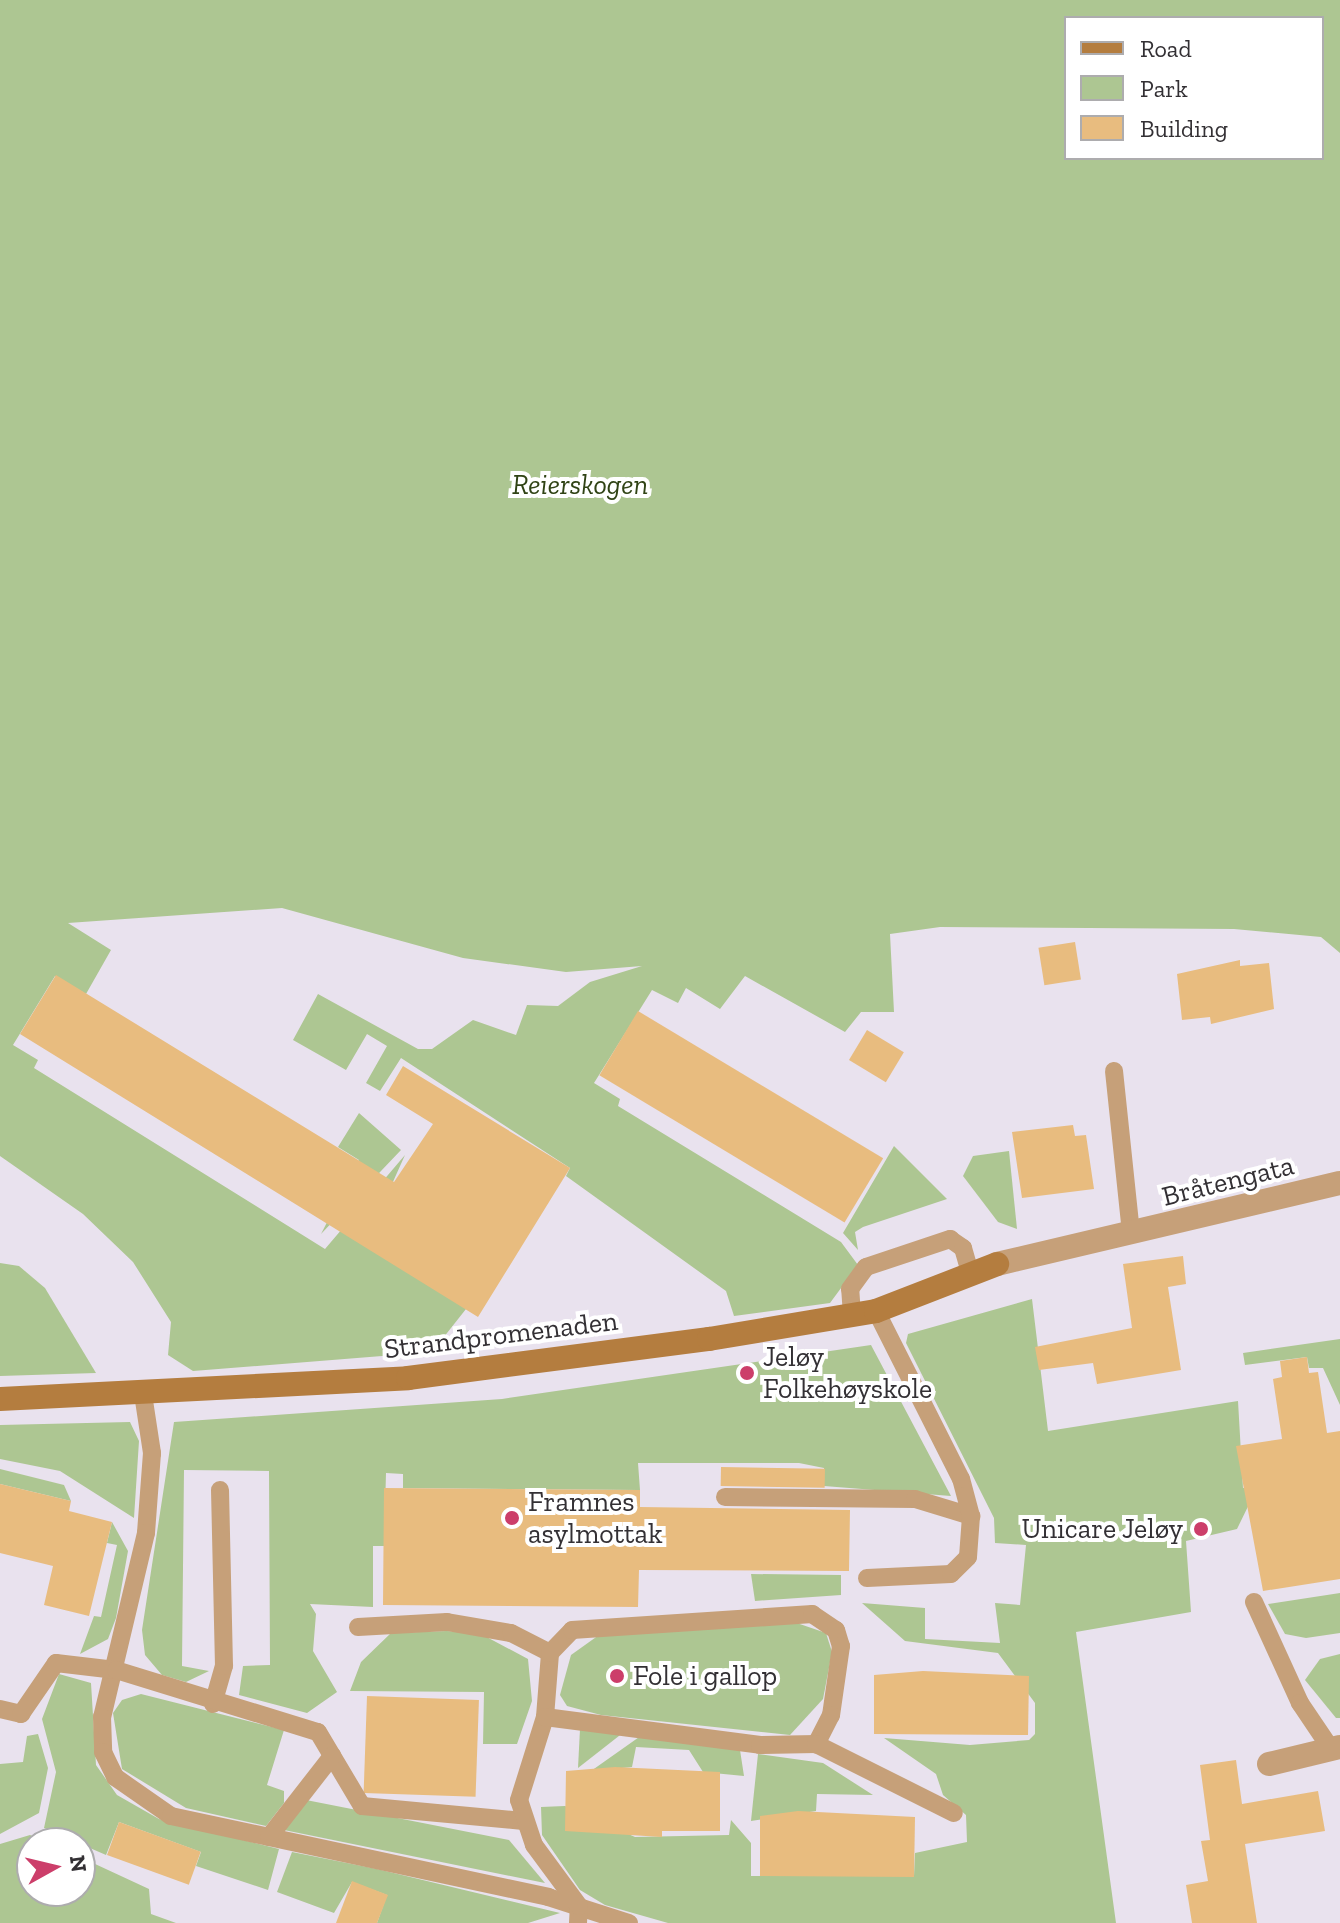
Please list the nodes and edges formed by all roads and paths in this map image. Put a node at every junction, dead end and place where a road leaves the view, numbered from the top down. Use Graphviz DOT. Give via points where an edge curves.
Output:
graph roads {
  1 [pos="1114,1071"];
  2 [pos="1340,1183"];
  3 [pos="1131,1234"];
  4 [pos="997,1264"];
  5 [pos="970,1273"];
  6 [pos="864,1313"];
  7 [pos="143,1394"];
  8 [pos="0,1399"];
  9 [pos="220,1490"];
  10 [pos="725,1497"];
  11 [pos="971,1516"];
  12 [pos="867,1578"];
  13 [pos="1254,1602"];
  14 [pos="358,1627"];
  15 [pos="550,1653"];
  16 [pos="116,1670"];
  17 [pos="213,1704"];
  18 [pos="0,1709"];
  19 [pos="545,1717"];
  20 [pos="816,1744"];
  21 [pos="1336,1748"];
  22 [pos="332,1756"];
  23 [pos="1269,1764"];
  24 [pos="954,1813"];
  25 [pos="523,1821"];
  26 [pos="269,1837"];
  27 [pos="579,1915"];
  28 [pos="629,1923"];
  1 -- 3 [label="lane, Bråtengata"];
  2 -- 3 [label="street, Bråtengata"];
  3 -- 4 [label="street, Bråtengata"];
  4 -- 5 [label="street, Strandpromenaden"];
  5 -- 6 [label="street, Strandpromenaden"];
  5 -- 6 [label="lane" via="963,1248 950,1239 866,1267 850,1289"];
  6 -- 7 [label="street, Strandpromenaden" via="408,1378"];
  6 -- 11 [label="lane" via="961,1479"];
  7 -- 8 [label="street, Strandpromenaden"];
  7 -- 16 [label="lane" via="152,1453 146,1533"];
  9 -- 17 [label="lane" via="224,1666"];
  10 -- 11 [label="lane" via="915,1499"];
  11 -- 12 [label="lane" via="968,1557 951,1574"];
  13 -- 21 [label="lane" via="1300,1703"];
  14 -- 15 [label="lane" via="447,1622 511,1633"];
  15 -- 19 [label="lane"];
  15 -- 20 [label="lane" via="572,1630 589,1626 762,1613 822,1617 841,1646 831,1715"];
  16 -- 17 [label="lane"];
  16 -- 18 [label="lane" via="56,1663 27,1708"];
  16 -- 26 [label="lane" via="102,1717 103,1752 115,1777 171,1816"];
  17 -- 22 [label="lane" via="318,1732"];
  19 -- 20 [label="lane" via="760,1745"];
  19 -- 25 [label="lane" via="519,1800"];
  20 -- 24 [label="lane"];
  21 -- 23 [label="street"];
  22 -- 25 [label="lane" via="362,1806"];
  22 -- 26 [label="lane"];
  25 -- 27 [label="lane"];
  26 -- 27 [label="lane"];
  27 -- 28 [label="lane"];
}
